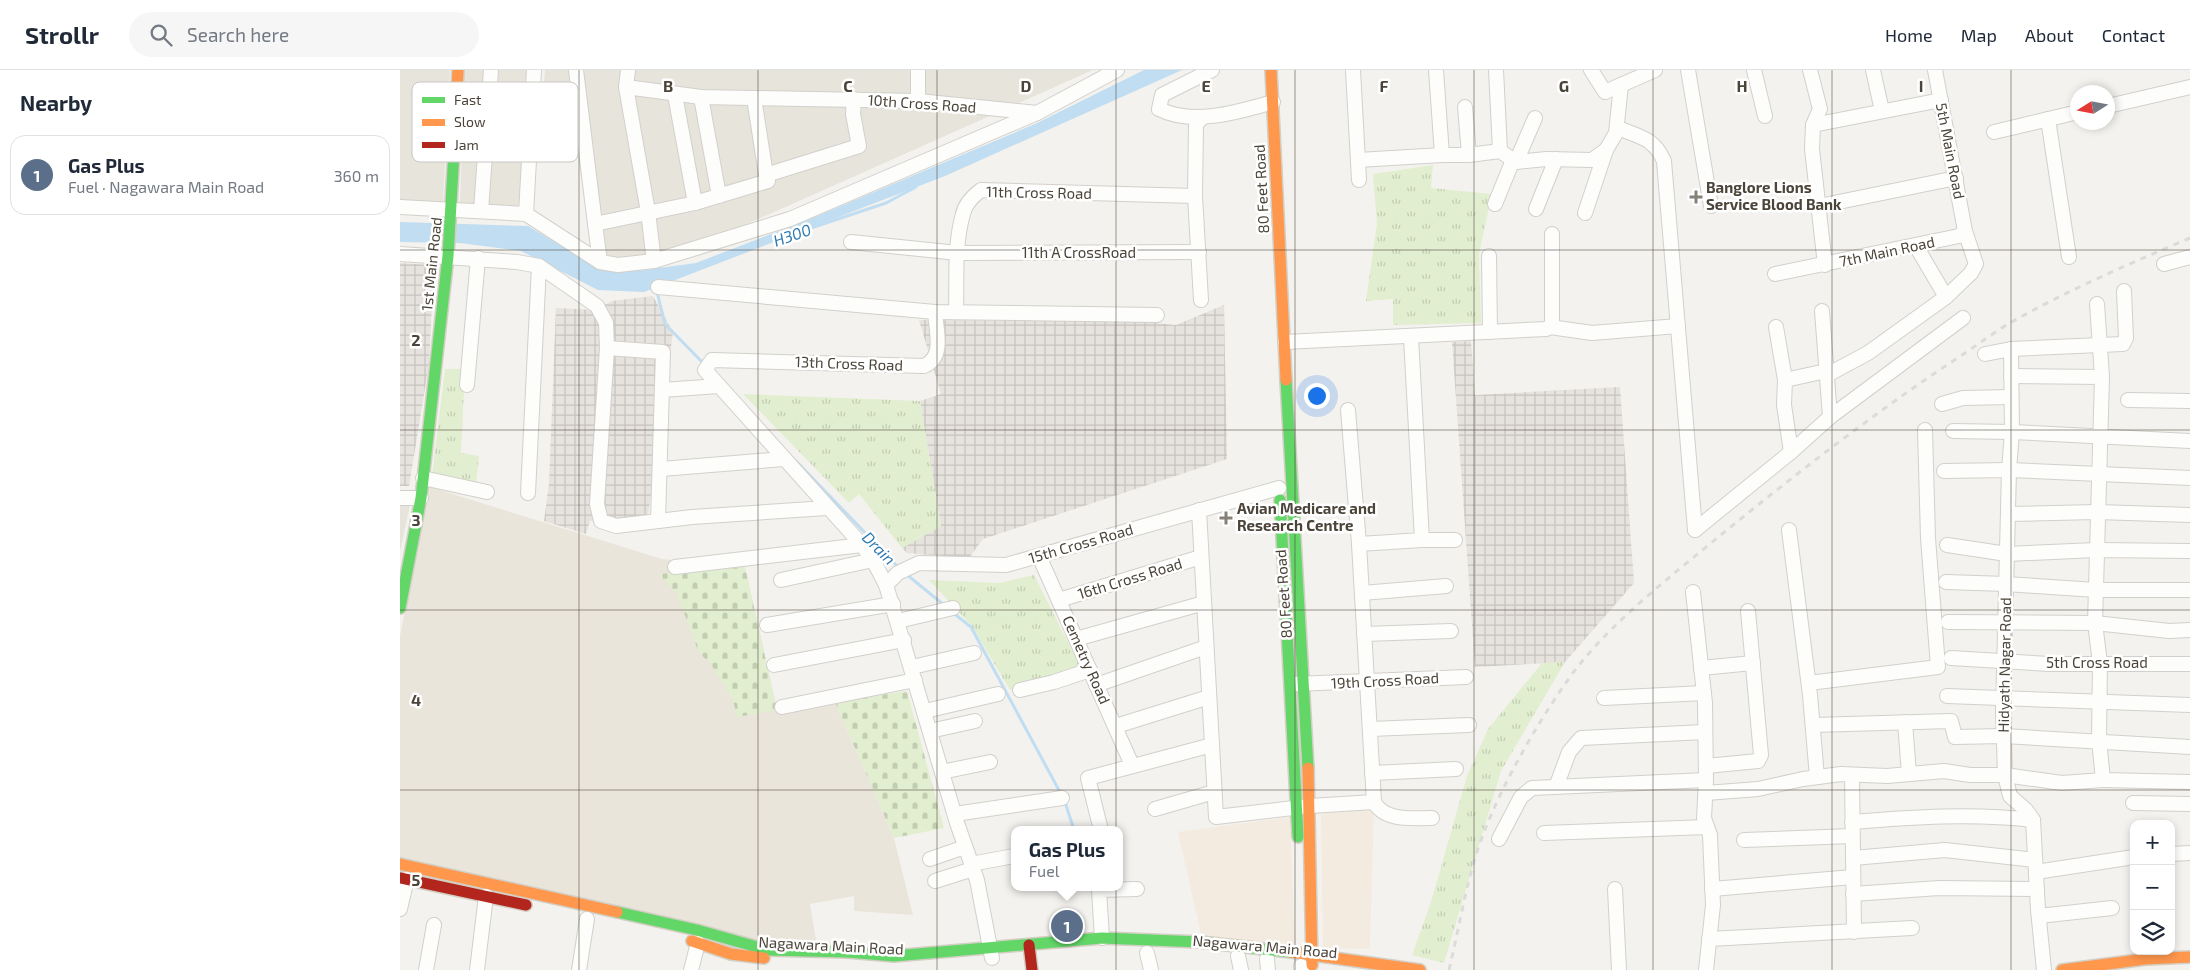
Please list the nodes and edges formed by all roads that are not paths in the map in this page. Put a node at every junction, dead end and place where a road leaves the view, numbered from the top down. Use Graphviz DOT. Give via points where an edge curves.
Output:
graph roads {
  1 [pos="628,70"];
  2 [pos="918,70"];
  3 [pos="1118,70"];
  4 [pos="1212,70"];
  5 [pos="1259,70"];
  6 [pos="1271,70"];
  7 [pos="1353,70"];
  8 [pos="1436,70"];
  9 [pos="1496,70"];
  10 [pos="1591,70"];
  11 [pos="1655,70"];
  12 [pos="1688,70"];
  13 [pos="1754,70"];
  14 [pos="1810,70"];
  15 [pos="1873,70"];
  16 [pos="1935,70"];
  17 [pos="1628,78"];
  18 [pos="578,86"];
  19 [pos="626,87"];
  20 [pos="2190,88"];
  21 [pos="675,95"];
  22 [pos="701,96"];
  23 [pos="754,98"];
  24 [pos="854,100"];
  25 [pos="1941,100"];
  26 [pos="918,101"];
  27 [pos="2115,104"];
  28 [pos="1265,107"];
  29 [pos="1465,107"];
  30 [pos="1882,111"];
  31 [pos="1037,113"];
  32 [pos="2070,114"];
  33 [pos="1765,116"];
  34 [pos="1203,117"];
  35 [pos="1535,118"];
  36 [pos="2048,119"];
  37 [pos="1813,125"];
  38 [pos="1618,128"];
  39 [pos="1994,132"];
  40 [pos="1262,135"];
  41 [pos="1606,150"];
  42 [pos="1500,151"];
  43 [pos="1442,154"];
  44 [pos="1469,155"];
  45 [pos="1556,158"];
  46 [pos="1358,160"];
  47 [pos="1515,161"];
  48 [pos="454,162"];
  49 [pos="484,162"];
  50 [pos="529,162"];
  51 [pos="766,175"];
  52 [pos="1956,178"];
  53 [pos="1359,180"];
  54 [pos="719,196"];
  55 [pos="1195,196"];
  56 [pos="695,203"];
  57 [pos="1495,204"];
  58 [pos="1711,206"];
  59 [pos="1819,206"];
  60 [pos="400,207"];
  61 [pos="452,208"];
  62 [pos="1536,208"];
  63 [pos="480,210"];
  64 [pos="648,212"];
  65 [pos="1585,213"];
  66 [pos="526,214"];
  67 [pos="595,224"];
  68 [pos="1966,231"];
  69 [pos="1552,234"];
  70 [pos="851,242"];
  71 [pos="1916,246"];
  72 [pos="1199,252"];
  73 [pos="958,253"];
  74 [pos="400,254"];
  75 [pos="448,256"];
  76 [pos="1489,256"];
  77 [pos="2069,257"];
  78 [pos="2190,257"];
  79 [pos="478,258"];
  80 [pos="654,261"];
  81 [pos="600,262"];
  82 [pos="2164,264"];
  83 [pos="1825,265"];
  84 [pos="539,266"];
  85 [pos="1775,274"];
  86 [pos="658,287"];
  87 [pos="2124,291"];
  88 [pos="1946,297"];
  89 [pos="1201,300"];
  90 [pos="2097,304"];
  91 [pos="1822,311"];
  92 [pos="935,312"];
  93 [pos="956,312"];
  94 [pos="1157,315"];
  95 [pos="1963,318"];
  96 [pos="1678,326"];
  97 [pos="1776,326"];
  98 [pos="1550,328"];
  99 [pos="1490,332"];
  100 [pos="1411,337"];
  101 [pos="1285,342"];
  102 [pos="2100,346"];
  103 [pos="607,348"];
  104 [pos="2011,349"];
  105 [pos="1985,354"];
  106 [pos="1827,373"];
  107 [pos="2011,376"];
  108 [pos="2102,377"];
  109 [pos="1784,380"];
  110 [pos="467,385"];
  111 [pos="719,386"];
  112 [pos="662,390"];
  113 [pos="2011,397"];
  114 [pos="2128,400"];
  115 [pos="2190,401"];
  116 [pos="1942,404"];
  117 [pos="1348,410"];
  118 [pos="1276,411"];
  119 [pos="1830,417"];
  120 [pos="1925,430"];
  121 [pos="1953,431"];
  122 [pos="2012,432"];
  123 [pos="2101,436"];
  124 [pos="2190,441"];
  125 [pos="1791,452"];
  126 [pos="784,459"];
  127 [pos="660,468"];
  128 [pos="2009,470"];
  129 [pos="1944,471"];
  130 [pos="2100,474"];
  131 [pos="423,478"];
  132 [pos="2190,478"];
  133 [pos="1279,483"];
  134 [pos="487,492"];
  135 [pos="528,493"];
  136 [pos="400,498"];
  137 [pos="421,498"];
  138 [pos="826,508"];
  139 [pos="1199,510"];
  140 [pos="2097,512"];
  141 [pos="2008,514"];
  142 [pos="2190,515"];
  143 [pos="658,521"];
  144 [pos="1789,530"];
  145 [pos="1422,540"];
  146 [pos="1455,540"];
  147 [pos="1359,544"];
  148 [pos="862,545"];
  149 [pos="1947,545"];
  150 [pos="2096,550"];
  151 [pos="2190,551"];
  152 [pos="2007,554"];
  153 [pos="405,555"];
  154 [pos="1039,556"];
  155 [pos="1201,557"];
  156 [pos="873,560"];
  157 [pos="675,567"];
  158 [pos="781,580"];
  159 [pos="1946,582"];
  160 [pos="2006,584"];
  161 [pos="886,585"];
  162 [pos="1446,586"];
  163 [pos="2096,590"];
  164 [pos="2190,590"];
  165 [pos="1693,592"];
  166 [pos="1362,593"];
  167 [pos="1059,600"];
  168 [pos="1204,603"];
  169 [pos="893,604"];
  170 [pos="400,608"];
  171 [pos="953,608"];
  172 [pos="1748,611"];
  173 [pos="898,621"];
  174 [pos="1948,622"];
  175 [pos="2005,623"];
  176 [pos="2094,623"];
  177 [pos="767,625"];
  178 [pos="2190,630"];
  179 [pos="1451,631"];
  180 [pos="1364,634"];
  181 [pos="1076,639"];
  182 [pos="904,640"];
  183 [pos="1206,647"];
  184 [pos="974,653"];
  185 [pos="1951,658"];
  186 [pos="2005,660"];
  187 [pos="1753,662"];
  188 [pos="2100,664"];
  189 [pos="2190,664"];
  190 [pos="774,665"];
  191 [pos="1701,668"];
  192 [pos="1090,670"];
  193 [pos="914,674"];
  194 [pos="1466,677"];
  195 [pos="1367,682"];
  196 [pos="1809,683"];
  197 [pos="1289,684"];
  198 [pos="1304,684"];
  199 [pos="1096,685"];
  200 [pos="1020,690"];
  201 [pos="1704,693"];
  202 [pos="998,694"];
  203 [pos="1947,696"];
  204 [pos="1209,697"];
  205 [pos="1604,698"];
  206 [pos="2005,698"];
  207 [pos="2099,700"];
  208 [pos="2190,705"];
  209 [pos="782,707"];
  210 [pos="924,711"];
  211 [pos="975,721"];
  212 [pos="1906,722"];
  213 [pos="1469,725"];
  214 [pos="1813,725"];
  215 [pos="1116,726"];
  216 [pos="1370,729"];
  217 [pos="930,731"];
  218 [pos="1705,732"];
  219 [pos="2004,736"];
  220 [pos="2099,740"];
  221 [pos="1212,745"];
  222 [pos="2190,747"];
  223 [pos="990,762"];
  224 [pos="1132,765"];
  225 [pos="1706,766"];
  226 [pos="1456,769"];
  227 [pos="942,772"];
  228 [pos="1372,773"];
  229 [pos="1909,774"];
  230 [pos="2005,774"];
  231 [pos="1852,775"];
  232 [pos="1817,777"];
  233 [pos="2103,780"];
  234 [pos="2190,782"];
  235 [pos="1706,786"];
  236 [pos="1556,787"];
  237 [pos="1214,792"];
  238 [pos="1062,798"];
  239 [pos="1374,802"];
  240 [pos="2133,803"];
  241 [pos="2190,804"];
  242 [pos="1303,807"];
  243 [pos="1155,808"];
  244 [pos="955,814"];
  245 [pos="1432,818"];
  246 [pos="2033,820"];
  247 [pos="1100,826"];
  248 [pos="1707,828"];
  249 [pos="1852,829"];
  250 [pos="1544,833"];
  251 [pos="1499,839"];
  252 [pos="1744,840"];
  253 [pos="965,847"];
  254 [pos="2190,853"];
  255 [pos="2175,854"];
  256 [pos="1011,857"];
  257 [pos="2130,857"];
  258 [pos="1853,858"];
  259 [pos="930,859"];
  260 [pos="400,864"];
  261 [pos="972,866"];
  262 [pos="2036,866"];
  263 [pos="1853,877"];
  264 [pos="403,879"];
  265 [pos="935,880"];
  266 [pos="1137,888"];
  267 [pos="1123,889"];
  268 [pos="1615,889"];
  269 [pos="1712,889"];
  270 [pos="2037,889"];
  271 [pos="1098,891"];
  272 [pos="1854,894"];
  273 [pos="486,896"];
  274 [pos="540,908"];
  275 [pos="2112,908"];
  276 [pos="400,909"];
  277 [pos="572,915"];
  278 [pos="2039,916"];
  279 [pos="592,920"];
  280 [pos="434,925"];
  281 [pos="1912,928"];
  282 [pos="667,930"];
  283 [pos="646,931"];
  284 [pos="1854,932"];
  285 [pos="1102,938"];
  286 [pos="1709,939"];
  287 [pos="698,943"];
  288 [pos="1029,949"];
  289 [pos="1143,952"];
  290 [pos="991,953"];
  291 [pos="1211,955"];
  292 [pos="2190,957"];
  293 [pos="1306,962"];
  294 [pos="1240,963"];
  295 [pos="1268,965"];
  296 [pos="2147,965"];
  297 [pos="1376,966"];
  298 [pos="2086,968"];
  299 [pos="426,970"];
  300 [pos="477,970"];
  301 [pos="579,970"];
  302 [pos="691,970"];
  303 [pos="1032,970"];
  304 [pos="1151,970"];
  305 [pos="1358,970"];
  306 [pos="1420,970"];
  307 [pos="1619,970"];
  308 [pos="1706,970"];
  309 [pos="2044,970"];
  310 [pos="2062,970"];
  1 -- 19 [label="street"];
  2 -- 26 [label="street"];
  3 -- 31 [label="street"];
  4 -- 34 [label="street" via="1162,95 1159,109 1172,116"];
  5 -- 28 [label="main road, 80 Feet Road"];
  6 -- 28 [label="main road, 80 Feet Road"];
  7 -- 46 [label="street"];
  8 -- 43 [label="street"];
  9 -- 42 [label="street"];
  10 -- 17 [label="street" via="1606,92"];
  11 -- 17 [label="street"];
  12 -- 58 [label="street"];
  13 -- 33 [label="street"];
  14 -- 37 [label="street, 7th Main Road" via="1820,109"];
  15 -- 30 [label="street"];
  16 -- 25 [label="street, 5th Main Road"];
  17 -- 38 [label="street"];
  18 -- 67 [label="street"];
  19 -- 21 [label="street, 10th Cross Road"];
  19 -- 64 [label="street"];
  20 -- 27 [label="street"];
  21 -- 22 [label="street, 10th Cross Road"];
  21 -- 56 [label="street"];
  22 -- 23 [label="street, 10th Cross Road"];
  22 -- 54 [label="street"];
  23 -- 24 [label="street, 10th Cross Road"];
  23 -- 51 [label="street"];
  24 -- 26 [label="street, 10th Cross Road"];
  24 -- 51 [label="street" via="853,114 859,146"];
  25 -- 30 [label="street"];
  25 -- 52 [label="street, 5th Main Road"];
  26 -- 31 [label="street, 10th Cross Road"];
  28 -- 34 [label="street"];
  28 -- 101 [label="main road, 80 Feet Road"];
  29 -- 44 [label="street"];
  30 -- 37 [label="street"];
  31 -- 80 [label="street" via="790,219"];
  32 -- 36 [label="street"];
  34 -- 55 [label="street" via="1196,124"];
  35 -- 47 [label="street"];
  36 -- 39 [label="street"];
  36 -- 77 [label="street"];
  37 -- 59 [label="street, 7th Main Road" via="1812,149"];
  38 -- 41 [label="street"];
  38 -- 96 [label="street" via="1651,141 1664,161"];
  40 -- 118 [label="main road, 80 Feet Road"];
  41 -- 45 [label="street" via="1592,160"];
  41 -- 65 [label="street"];
  42 -- 44 [label="street"];
  42 -- 47 [label="street"];
  43 -- 44 [label="street"];
  43 -- 46 [label="street"];
  45 -- 47 [label="street"];
  45 -- 62 [label="street"];
  46 -- 53 [label="street"];
  47 -- 57 [label="street"];
  48 -- 61 [label="main road, 1st Main Road"];
  49 -- 63 [label="street"];
  50 -- 66 [label="street"];
  51 -- 54 [label="street" via="768,181"];
  52 -- 59 [label="street"];
  52 -- 68 [label="street, 5th Main Road"];
  54 -- 56 [label="street"];
  55 -- 72 [label="street"];
  55 -- 73 [label="street, 11th Cross Road" via="982,190 972,196 963,213"];
  56 -- 64 [label="street"];
  59 -- 83 [label="street, 7th Main Road"];
  60 -- 61 [label="street"];
  61 -- 63 [label="street"];
  61 -- 75 [label="main road, 1st Main Road"];
  63 -- 66 [label="street"];
  64 -- 67 [label="street"];
  64 -- 80 [label="street"];
  66 -- 81 [label="street"];
  67 -- 81 [label="street"];
  68 -- 71 [label="street, 7th Main Road" via="1959,236"];
  68 -- 88 [label="street, 5th Main Road" via="1976,264"];
  69 -- 98 [label="street"];
  70 -- 73 [label="street, 11th A CrossRoad"];
  71 -- 83 [label="street, 7th Main Road"];
  71 -- 88 [label="street"];
  72 -- 73 [label="street, 11th A CrossRoad"];
  72 -- 89 [label="street"];
  73 -- 93 [label="street, 11th Cross Road"];
  74 -- 75 [label="street"];
  75 -- 79 [label="street"];
  75 -- 131 [label="main road, 1st Main Road"];
  76 -- 99 [label="street"];
  78 -- 82 [label="street"];
  79 -- 84 [label="street"];
  79 -- 110 [label="street"];
  80 -- 81 [label="street" via="618,266"];
  83 -- 85 [label="street"];
  84 -- 103 [label="street" via="597,306 606,323"];
  84 -- 135 [label="street"];
  86 -- 92 [label="street"];
  87 -- 102 [label="street" via="2125,342"];
  88 -- 106 [label="street" via="1868,353"];
  90 -- 102 [label="street"];
  91 -- 106 [label="street"];
  92 -- 93 [label="street"];
  92 -- 111 [label="street, 13th Cross Road" via="938,354 934,362 924,366 708,365"];
  93 -- 94 [label="street"];
  95 -- 119 [label="street"];
  96 -- 98 [label="street" via="1592,333"];
  96 -- 125 [label="street" via="1695,530"];
  97 -- 109 [label="street"];
  98 -- 99 [label="street"];
  99 -- 100 [label="street"];
  100 -- 101 [label="street"];
  100 -- 145 [label="street"];
  101 -- 198 [label="main road, 80 Feet Road"];
  102 -- 104 [label="street"];
  102 -- 108 [label="street"];
  103 -- 112 [label="street" via="663,352"];
  103 -- 143 [label="street" via="596,504 601,521 616,526"];
  104 -- 105 [label="street"];
  104 -- 107 [label="street, Hidyath Nagar Road"];
  106 -- 109 [label="street"];
  106 -- 119 [label="street"];
  107 -- 108 [label="street"];
  107 -- 113 [label="street, Hidyath Nagar Road"];
  108 -- 123 [label="street"];
  109 -- 125 [label="street"];
  111 -- 112 [label="street"];
  111 -- 126 [label="street"];
  112 -- 127 [label="street"];
  113 -- 116 [label="street" via="1963,398"];
  113 -- 122 [label="street, Hidyath Nagar Road"];
  114 -- 115 [label="street"];
  117 -- 147 [label="street"];
  119 -- 125 [label="street"];
  120 -- 196 [label="street" via="1928,538 1938,667"];
  121 -- 122 [label="street"];
  122 -- 123 [label="street"];
  122 -- 128 [label="street, Hidyath Nagar Road"];
  123 -- 124 [label="street"];
  123 -- 130 [label="street"];
  126 -- 127 [label="street"];
  126 -- 138 [label="street"];
  127 -- 143 [label="street"];
  128 -- 129 [label="street"];
  128 -- 130 [label="street"];
  128 -- 141 [label="street, Hidyath Nagar Road"];
  130 -- 132 [label="street"];
  130 -- 140 [label="street"];
  131 -- 134 [label="street"];
  131 -- 137 [label="main road, 1st Main Road"];
  133 -- 139 [label="street, 15th Cross Road"];
  133 -- 197 [label="main road, 80 Feet Road"];
  136 -- 137 [label="street"];
  137 -- 153 [label="main road, 1st Main Road"];
  138 -- 143 [label="street"];
  138 -- 148 [label="street"];
  139 -- 154 [label="street, 15th Cross Road"];
  139 -- 155 [label="street"];
  140 -- 141 [label="street"];
  140 -- 142 [label="street"];
  140 -- 150 [label="street"];
  141 -- 152 [label="street, Hidyath Nagar Road"];
  144 -- 196 [label="street"];
  145 -- 146 [label="street"];
  145 -- 147 [label="street"];
  147 -- 166 [label="street"];
  148 -- 156 [label="street"];
  148 -- 157 [label="street"];
  149 -- 152 [label="street"];
  150 -- 151 [label="street"];
  150 -- 152 [label="street"];
  150 -- 163 [label="street"];
  152 -- 160 [label="street, Hidyath Nagar Road"];
  153 -- 170 [label="main road, 1st Main Road"];
  154 -- 161 [label="street, 15th Cross Road" via="1006,565 914,565 898,573"];
  154 -- 167 [label="street, Cemetry Road"];
  155 -- 167 [label="street, 16th Cross Road"];
  155 -- 168 [label="street"];
  156 -- 158 [label="street"];
  156 -- 161 [label="street"];
  159 -- 160 [label="street"];
  160 -- 163 [label="street"];
  160 -- 175 [label="street, Hidyath Nagar Road"];
  161 -- 169 [label="street"];
  162 -- 166 [label="street"];
  163 -- 164 [label="street"];
  163 -- 176 [label="street"];
  165 -- 191 [label="street"];
  166 -- 180 [label="street"];
  167 -- 181 [label="street, Cemetry Road"];
  168 -- 181 [label="street"];
  168 -- 183 [label="street"];
  169 -- 173 [label="street"];
  169 -- 177 [label="street"];
  171 -- 173 [label="street"];
  172 -- 187 [label="street"];
  173 -- 182 [label="street"];
  174 -- 175 [label="street"];
  175 -- 176 [label="street"];
  175 -- 186 [label="street, Hidyath Nagar Road"];
  176 -- 178 [label="street"];
  176 -- 188 [label="street"];
  179 -- 180 [label="street"];
  180 -- 195 [label="street"];
  181 -- 192 [label="street, Cemetry Road"];
  182 -- 190 [label="street"];
  182 -- 193 [label="street"];
  183 -- 199 [label="street"];
  183 -- 204 [label="street"];
  184 -- 193 [label="street"];
  185 -- 186 [label="street, 5th Cross Road"];
  186 -- 188 [label="street, 5th Cross Road"];
  186 -- 206 [label="street, Hidyath Nagar Road"];
  187 -- 191 [label="street"];
  187 -- 225 [label="street" via="1761,755 1758,761"];
  188 -- 189 [label="street, 5th Cross Road"];
  188 -- 207 [label="street"];
  191 -- 201 [label="street"];
  192 -- 199 [label="street, Cemetry Road"];
  192 -- 200 [label="street"];
  193 -- 209 [label="street"];
  193 -- 210 [label="street"];
  194 -- 195 [label="street, 19th Cross Road"];
  195 -- 198 [label="street, 19th Cross Road"];
  195 -- 216 [label="street"];
  196 -- 214 [label="street"];
  197 -- 198 [label="street, 19th Cross Road"];
  197 -- 242 [label="main road, 80 Feet Road"];
  198 -- 242 [label="main road, 80 Feet Road"];
  199 -- 215 [label="street, Cemetry Road"];
  201 -- 205 [label="street"];
  201 -- 218 [label="street"];
  202 -- 210 [label="street"];
  203 -- 206 [label="street"];
  204 -- 215 [label="street"];
  204 -- 221 [label="street"];
  206 -- 207 [label="street"];
  206 -- 219 [label="street, Hidyath Nagar Road"];
  207 -- 208 [label="street"];
  207 -- 220 [label="street"];
  210 -- 217 [label="street"];
  211 -- 217 [label="street"];
  212 -- 214 [label="street"];
  212 -- 219 [label="street" via="1951,721 1955,737"];
  212 -- 229 [label="street"];
  213 -- 216 [label="street"];
  214 -- 232 [label="street"];
  215 -- 224 [label="street, Cemetry Road"];
  216 -- 228 [label="street"];
  217 -- 227 [label="street"];
  218 -- 225 [label="street"];
  218 -- 236 [label="street" via="1581,738 1569,752"];
  219 -- 220 [label="street"];
  219 -- 230 [label="street, Hidyath Nagar Road"];
  220 -- 222 [label="street"];
  220 -- 233 [label="street"];
  221 -- 224 [label="street"];
  221 -- 237 [label="street"];
  223 -- 227 [label="street"];
  224 -- 247 [label="street" via="1088,778"];
  225 -- 235 [label="street"];
  226 -- 228 [label="street"];
  227 -- 244 [label="street"];
  228 -- 239 [label="street"];
  229 -- 230 [label="street" via="1944,771"];
  229 -- 231 [label="street"];
  230 -- 233 [label="street" via="2062,784"];
  230 -- 246 [label="street, Hidyath Nagar Road" via="2010,796"];
  231 -- 232 [label="street"];
  231 -- 249 [label="street"];
  232 -- 235 [label="street" via="1758,788"];
  233 -- 234 [label="street"];
  235 -- 236 [label="street"];
  235 -- 248 [label="street" via="1704,818"];
  236 -- 251 [label="street" via="1527,791"];
  237 -- 242 [label="street" via="1216,816"];
  237 -- 243 [label="street"];
  238 -- 244 [label="street"];
  239 -- 242 [label="street"];
  239 -- 245 [label="street" via="1377,808 1394,817"];
  240 -- 241 [label="street"];
  242 -- 293 [label="main road, 80 Feet Road"];
  244 -- 253 [label="street"];
  246 -- 249 [label="street" via="1934,816"];
  246 -- 262 [label="street"];
  248 -- 250 [label="street"];
  248 -- 269 [label="street"];
  249 -- 252 [label="street"];
  249 -- 258 [label="street"];
  253 -- 259 [label="street"];
  253 -- 261 [label="street"];
  254 -- 255 [label="street"];
  256 -- 261 [label="street"];
  257 -- 262 [label="street"];
  258 -- 262 [label="street" via="1945,850"];
  258 -- 263 [label="street"];
  260 -- 282 [label="main road"];
  261 -- 265 [label="street"];
  261 -- 290 [label="street"];
  262 -- 270 [label="street"];
  263 -- 269 [label="street"];
  263 -- 272 [label="street"];
  264 -- 273 [label="main road"];
  264 -- 276 [label="street"];
  266 -- 267 [label="street"];
  268 -- 307 [label="street"];
  269 -- 286 [label="street"];
  270 -- 272 [label="street" via="1939,888"];
  270 -- 278 [label="street"];
  271 -- 285 [label="street"];
  272 -- 284 [label="street"];
  273 -- 274 [label="main road"];
  273 -- 300 [label="street"];
  275 -- 278 [label="street"];
  277 -- 279 [label="main road"];
  278 -- 309 [label="street"];
  279 -- 301 [label="street"];
  280 -- 299 [label="street"];
  281 -- 284 [label="street"];
  282 -- 283 [label="main road, Nagawara Main Road"];
  282 -- 287 [label="main road, Nagawara Main Road"];
  282 -- 290 [label="main road" via="697,930 768,950 894,956"];
  284 -- 286 [label="street"];
  285 -- 288 [label="main road"];
  285 -- 293 [label="main road" via="1200,942"];
  286 -- 308 [label="street"];
  287 -- 290 [label="main road, Nagawara Main Road" via="739,956 895,966"];
  287 -- 302 [label="street"];
  288 -- 289 [label="main road, Nagawara Main Road" via="1106,948"];
  288 -- 290 [label="main road, Nagawara Main Road"];
  288 -- 303 [label="main road"];
  289 -- 304 [label="street"];
  291 -- 294 [label="main road, Nagawara Main Road"];
  292 -- 296 [label="main road"];
  293 -- 295 [label="main road, Nagawara Main Road"];
  293 -- 297 [label="main road"];
  293 -- 305 [label="main road, Nagawara Main Road"];
  294 -- 295 [label="main road, Nagawara Main Road"];
  296 -- 298 [label="main road"];
  297 -- 306 [label="main road"];
  298 -- 310 [label="main road"];
}
